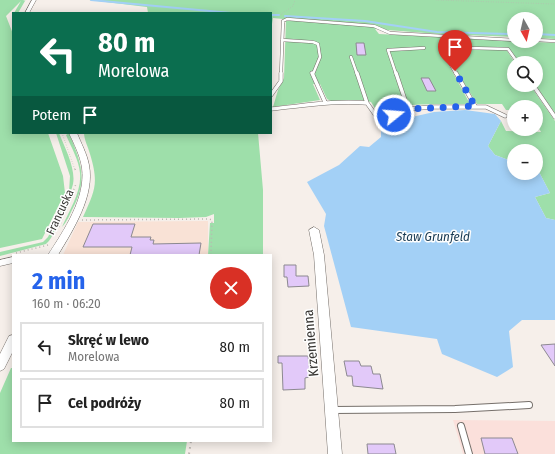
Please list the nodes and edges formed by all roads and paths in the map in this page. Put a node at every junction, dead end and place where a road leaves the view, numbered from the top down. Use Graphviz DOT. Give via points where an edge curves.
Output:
graph roads {
  1 [pos="34,0"];
  2 [pos="295,0"];
  3 [pos="436,0"];
  4 [pos="555,4"];
  5 [pos="28,12"];
  6 [pos="285,19"];
  7 [pos="282,40"];
  8 [pos="507,40"];
  9 [pos="543,40"];
  10 [pos="555,41"];
  11 [pos="424,48"];
  12 [pos="351,56"];
  13 [pos="513,56"];
  14 [pos="538,92"];
  15 [pos="272,93"];
  16 [pos="325,102"];
  17 [pos="367,103"];
  18 [pos="475,106"];
  19 [pos="272,109"];
  20 [pos="408,109"];
  21 [pos="505,116"];
  22 [pos="555,117"];
  23 [pos="62,134"];
  24 [pos="73,134"];
  25 [pos="77,177"];
  26 [pos="76,181"];
  27 [pos="72,220"];
  28 [pos="58,229"];
  29 [pos="314,230"];
  30 [pos="51,243"];
  31 [pos="23,254"];
  32 [pos="54,254"];
  33 [pos="211,254"];
  34 [pos="12,258"];
  35 [pos="0,263"];
  36 [pos="12,341"];
  37 [pos="0,366"];
  38 [pos="529,405"];
  39 [pos="332,410"];
  40 [pos="461,426"];
  41 [pos="191,442"];
  42 [pos="189,454"];
  43 [pos="335,454"];
  44 [pos="469,454"];
  1 -- 5 [label="street"];
  2 -- 6 [label="path" via="293,6 281,14"];
  3 -- 4 [label="path"];
  6 -- 7 [label="lane"];
  6 -- 8 [label="lane" via="374,26 390,33"];
  7 -- 15 [label="lane" via="280,81"];
  7 -- 16 [label="lane" via="318,44 319,61 312,73"];
  9 -- 10 [label="lane"];
  11 -- 20 [label="lane" via="388,50"];
  12 -- 17 [label="lane"];
  13 -- 18 [label="lane" via="508,49 469,48 448,58"];
  14 -- 22 [label="lane"];
  16 -- 17 [label="lane"];
  16 -- 19 [label="lane"];
  17 -- 20 [label="lane" via="380,120"];
  18 -- 20 [label="lane"];
  18 -- 21 [label="lane" via="486,107"];
  23 -- 25 [label="path"];
  24 -- 27 [label="street, Francuska" via="84,160 87,176 84,194"];
  26 -- 28 [label="path"];
  27 -- 32 [label="street, Francuska"];
  27 -- 33 [label="path" via="209,219 212,220"];
  29 -- 39 [label="street, Krzemienna" via="319,255"];
  30 -- 31 [label="path"];
  34 -- 35 [label="street"];
  36 -- 37 [label="street"];
  38 -- 39 [label="lane" via="455,410"];
  39 -- 43 [label="street, Krzemienna"];
  40 -- 44 [label="lane"];
  41 -- 42 [label="path"];
}
